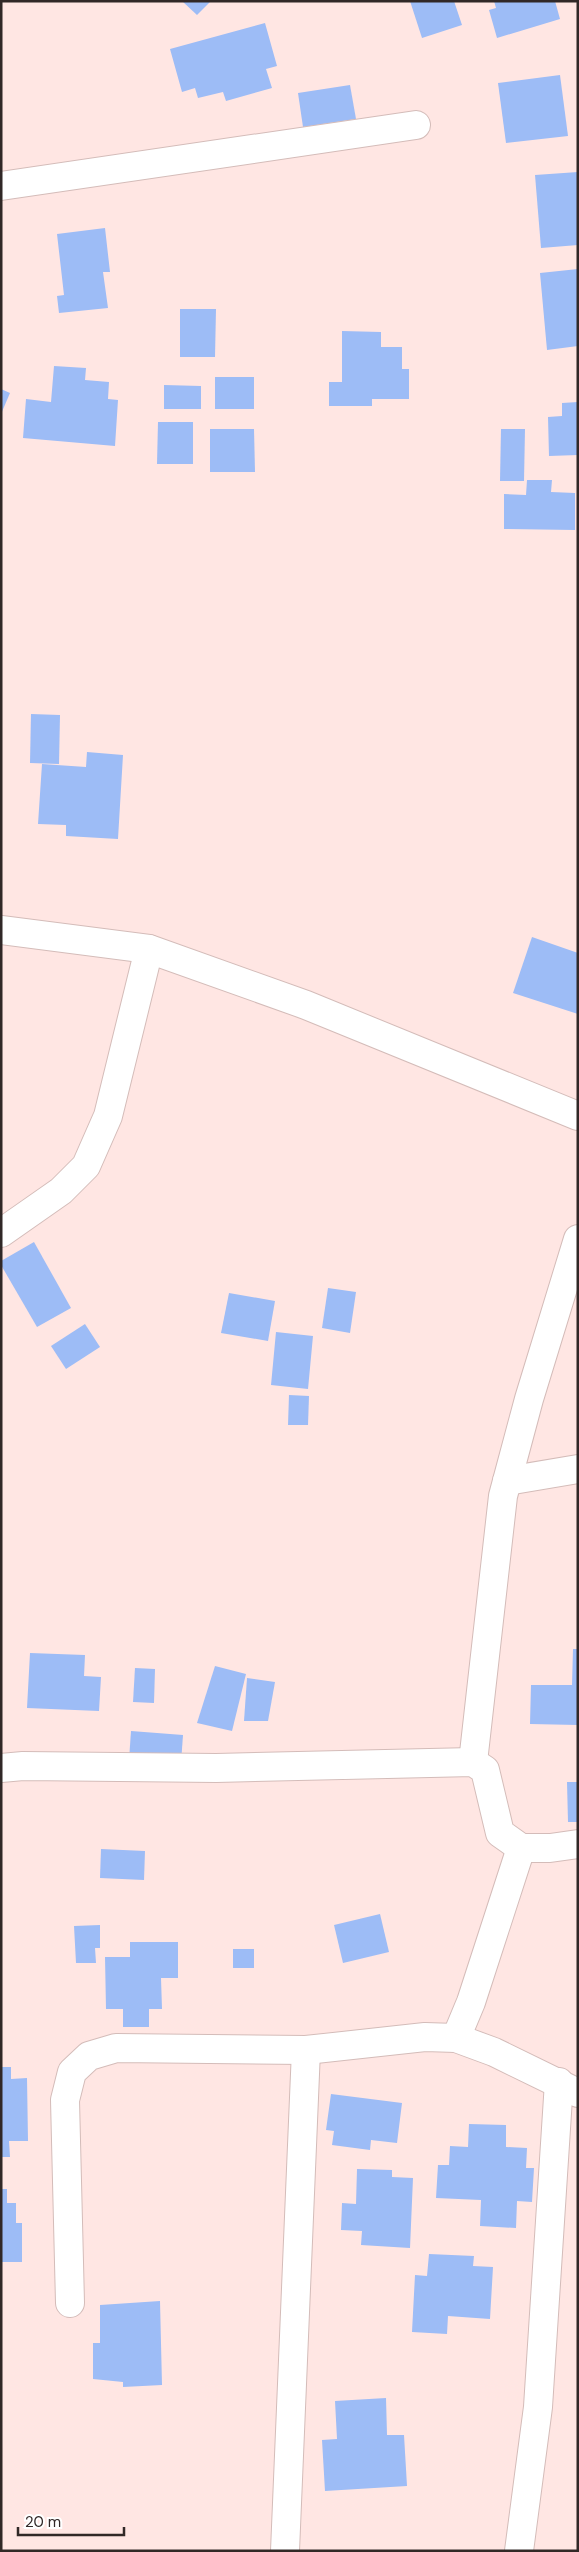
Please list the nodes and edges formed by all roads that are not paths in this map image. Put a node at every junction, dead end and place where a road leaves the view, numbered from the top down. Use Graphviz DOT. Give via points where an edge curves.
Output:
graph roads {
  1 [pos="416,125"];
  2 [pos="1,186"];
  3 [pos="1,930"];
  4 [pos="149,949"];
  5 [pos="578,1116"];
  6 [pos="1,1233"];
  7 [pos="578,1239"];
  8 [pos="578,1468"];
  9 [pos="507,1481"];
  10 [pos="473,1762"];
  11 [pos="1,1768"];
  12 [pos="578,1844"];
  13 [pos="521,1848"];
  14 [pos="456,2038"];
  15 [pos="306,2050"];
  16 [pos="568,2087"];
  17 [pos="70,2303"];
  18 [pos="285,2551"];
  19 [pos="519,2551"];
  1 -- 2 [label="street"];
  3 -- 4 [label="street"];
  4 -- 5 [label="street" via="306,1005"];
  4 -- 6 [label="street" via="108,1116 86,1166 62,1191"];
  7 -- 9 [label="street"];
  8 -- 9 [label="street"];
  9 -- 10 [label="street"];
  10 -- 11 [label="street" via="216,1768"];
  10 -- 13 [label="street" via="486,1770 500,1833"];
  12 -- 13 [label="street"];
  13 -- 14 [label="street" via="471,2002"];
  14 -- 15 [label="street" via="425,2037"];
  14 -- 16 [label="street"];
  15 -- 17 [label="street" via="116,2048 89,2056 72,2072 65,2100"];
  15 -- 18 [label="street"];
  16 -- 19 [label="street" via="538,2406"];
}
